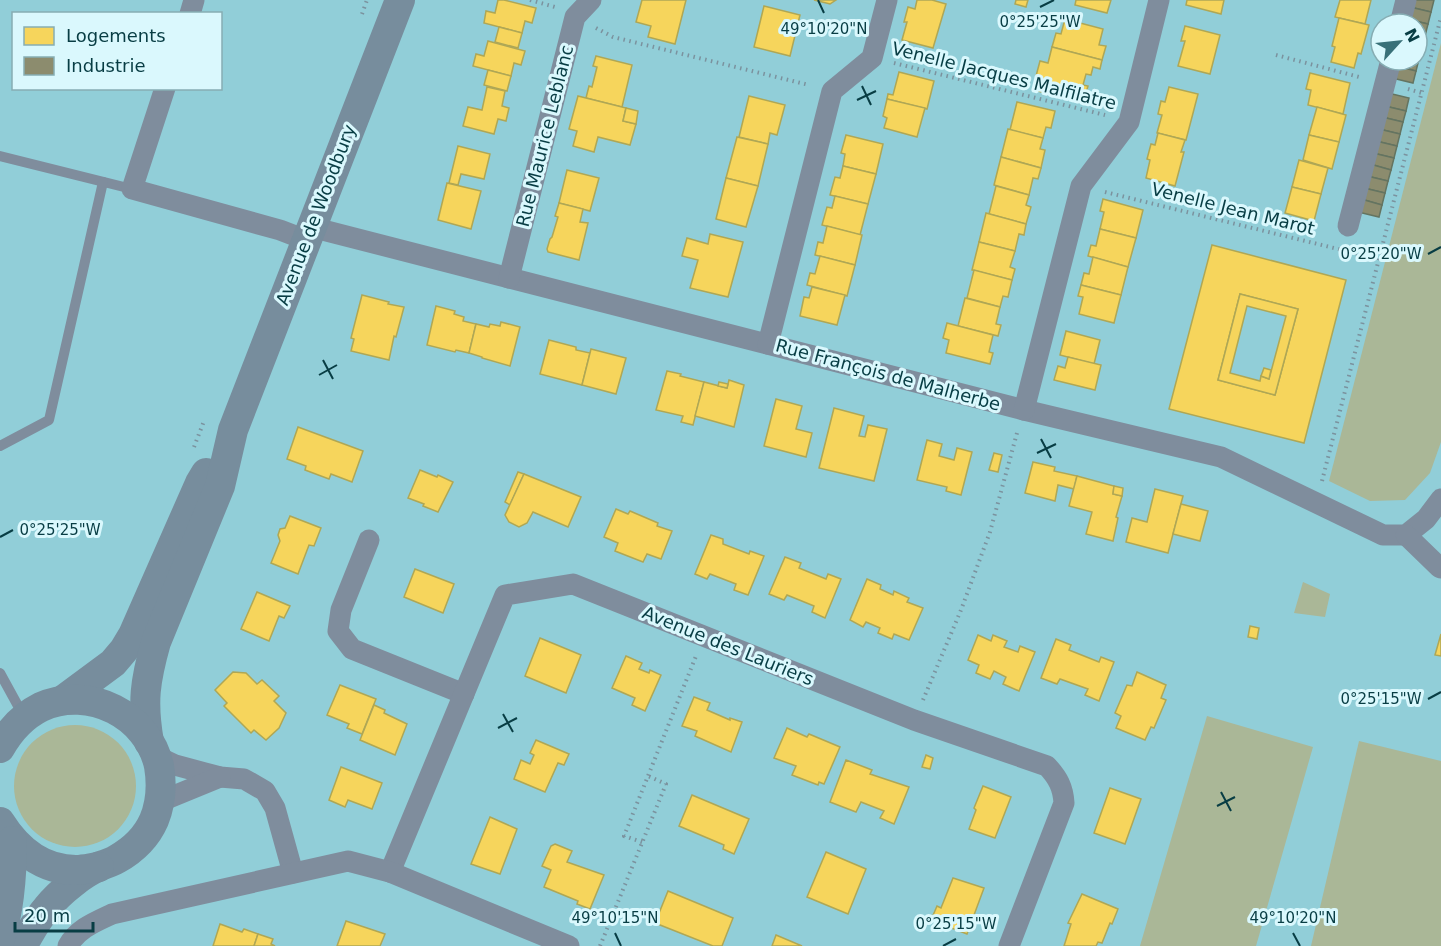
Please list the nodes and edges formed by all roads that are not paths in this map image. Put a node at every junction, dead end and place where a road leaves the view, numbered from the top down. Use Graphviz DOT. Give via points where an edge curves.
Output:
graph roads {
  1 [pos="400,0"];
  2 [pos="591,0"];
  3 [pos="887,0"];
  4 [pos="1160,0"];
  5 [pos="1387,72"];
  6 [pos="164,90"];
  7 [pos="0,156"];
  8 [pos="103,182"];
  9 [pos="132,189"];
  10 [pos="1348,226"];
  11 [pos="309,234"];
  12 [pos="509,278"];
  13 [pos="768,344"];
  14 [pos="1024,410"];
  15 [pos="233,430"];
  16 [pos="0,446"];
  17 [pos="1441,499"];
  18 [pos="1406,535"];
  19 [pos="369,540"];
  20 [pos="1441,568"];
  21 [pos="0,673"];
  22 [pos="464,694"];
  23 [pos="63,700"];
  24 [pos="24,717"];
  25 [pos="0,748"];
  26 [pos="153,749"];
  27 [pos="220,777"];
  28 [pos="159,802"];
  29 [pos="3,827"];
  30 [pos="99,867"];
  31 [pos="390,872"];
  32 [pos="293,873"];
  33 [pos="0,939"];
  34 [pos="22,946"];
  35 [pos="68,946"];
  36 [pos="569,946"];
  37 [pos="1009,946"];
  1 -- 11 [label="street, Avenue de Woodbury"];
  2 -- 12 [label="street, Rue Maurice Leblanc" via="575,17"];
  3 -- 13 [label="street" via="872,58 832,91"];
  4 -- 14 [label="street" via="1130,122 1081,186"];
  5 -- 10 [label="street"];
  6 -- 9 [label="street"];
  7 -- 8 [label="lane"];
  8 -- 9 [label="lane"];
  8 -- 16 [label="lane" via="49,420"];
  9 -- 11 [label="street, Rue François de Malherbe" via="280,231"];
  11 -- 12 [label="street, Rue François de Malherbe"];
  11 -- 15 [label="street, Avenue de Woodbury"];
  12 -- 13 [label="street, Rue François de Malherbe"];
  13 -- 14 [label="street, Rue François de Malherbe"];
  14 -- 18 [label="street, Rue François de Malherbe" via="1221,457 1383,535"];
  15 -- 23 [label="street, Avenue de Woodbury" via="200,483 124,651"];
  15 -- 26 [label="street, Avenue de Woodbury" via="220,486 148,669 146,720"];
  17 -- 18 [label="street" via="1426,519"];
  18 -- 20 [label="street"];
  19 -- 22 [label="street" via="341,610 339,632 352,649"];
  21 -- 24 [label="lane"];
  22 -- 31 [label="street, Avenue des Lauriers"];
  22 -- 37 [label="street, Avenue des Lauriers" via="505,595 573,584 914,720 1047,766 1060,782 1064,803"];
  23 -- 24 [label="street, Avenue de Woodbury"];
  23 -- 26 [label="street, Avenue de Woodbury" via="103,704 122,713 137,725"];
  24 -- 25 [label="street, Avenue de Woodbury"];
  26 -- 27 [label="street" via="175,765"];
  26 -- 28 [label="street, Avenue de Woodbury" via="161,779"];
  27 -- 28 [label="street"];
  27 -- 32 [label="street" via="244,779 265,791 275,808"];
  28 -- 30 [label="street, Avenue de Woodbury" via="144,836 131,850"];
  29 -- 30 [label="street, Avenue de Woodbury" via="30,856 52,866 75,870"];
  29 -- 33 [label="street, Avenue de Woodbury" via="12,870"];
  30 -- 34 [label="street, Avenue de Woodbury" via="74,882 47,907"];
  31 -- 32 [label="street" via="348,861"];
  31 -- 36 [label="street"];
  32 -- 35 [label="street" via="112,914 89,924"];
}
